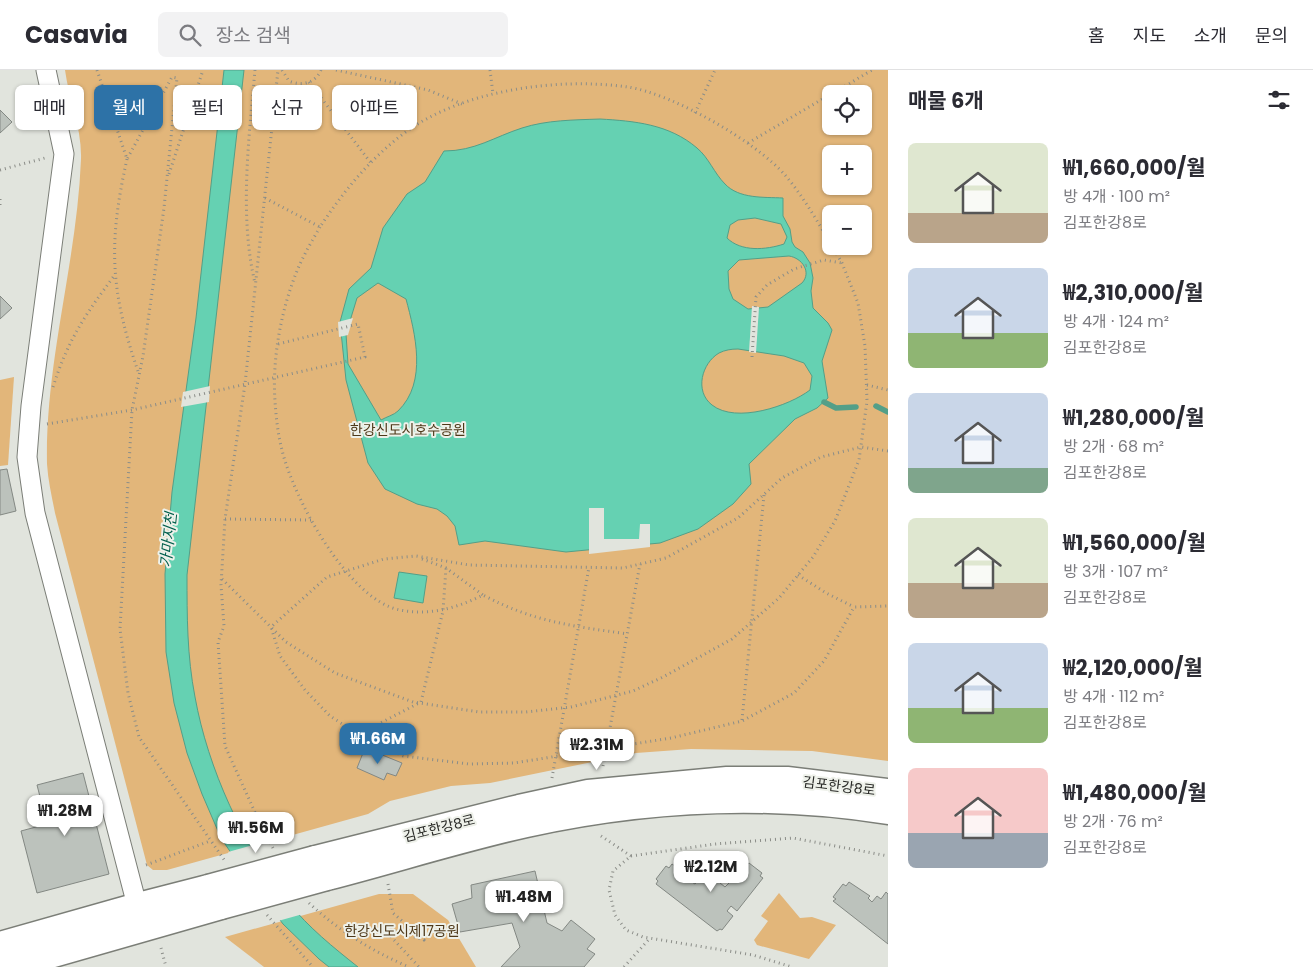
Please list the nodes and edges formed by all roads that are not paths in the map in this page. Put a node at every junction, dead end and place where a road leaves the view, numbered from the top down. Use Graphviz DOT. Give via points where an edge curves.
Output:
graph roads {
  1 [pos="46,70"];
  2 [pos="888,792"];
  3 [pos="888,811"];
  4 [pos="321,868"];
  5 [pos="140,917"];
  6 [pos="0,946"];
  7 [pos="8,967"];
  1 -- 5 [label="street" via="64,154 27,457 35,513"];
  2 -- 4 [label="street, 김포한강8로" via="779,780 668,784 588,792 519,808"];
  3 -- 4 [label="street, 김포한강8로" via="840,803 726,800 591,812"];
  4 -- 5 [label="street, 김포한강8로, bridge"];
  5 -- 6 [label="street, 김포한강8로"];
  5 -- 7 [label="street, 김포한강8로"];
}
